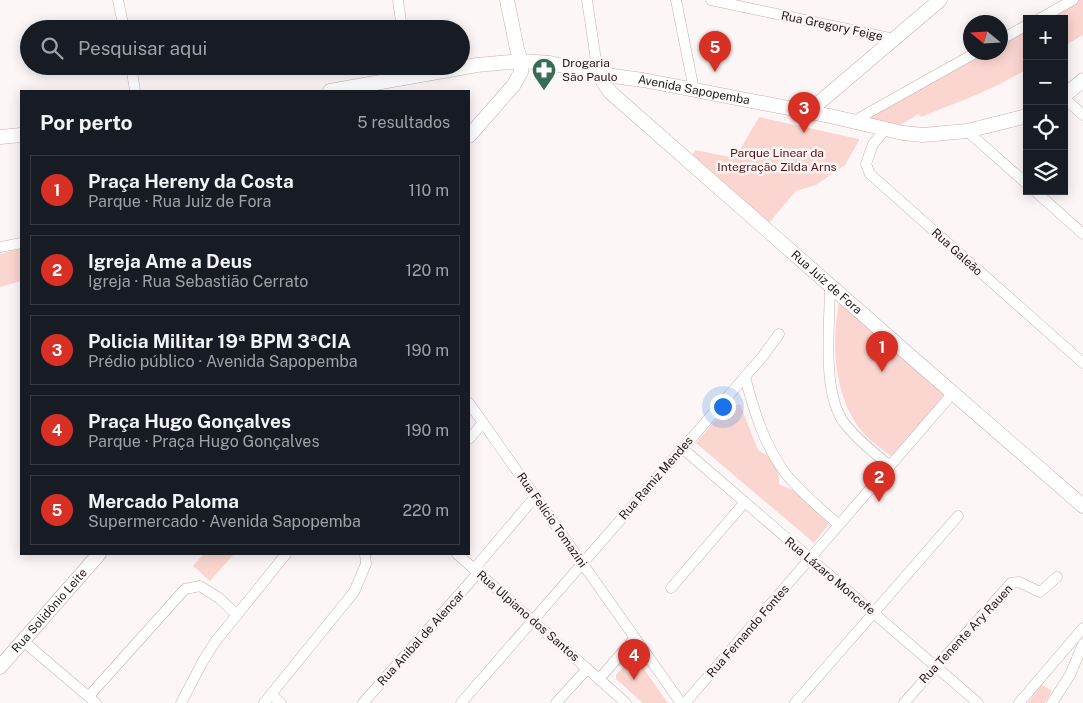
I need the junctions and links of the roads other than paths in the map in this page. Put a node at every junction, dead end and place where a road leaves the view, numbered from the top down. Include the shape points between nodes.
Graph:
1 (118, 0) edge
2 (398, 0) edge
3 (507, 0) edge
4 (587, 0) edge
5 (676, 0) edge
6 (710, 0) edge
7 (940, 0) edge
8 (1073, 0) edge
9 (1046, 15) edge
10 (122, 20) edge
11 (401, 20) edge
12 (1023, 27) edge
13 (1008, 36) edge
14 (894, 40) junction
15 (963, 60) edge
16 (521, 61) junction
17 (470, 65) edge
18 (598, 74) junction
19 (132, 75) edge
20 (395, 75) edge
21 (1083, 80) edge
22 (135, 90) edge
23 (334, 90) edge
24 (694, 90) junction
25 (1068, 93) edge
26 (1068, 101) edge
27 (808, 112) junction
28 (1083, 115) edge
29 (1023, 117) edge
30 (852, 122) junction
31 (885, 130) junction
32 (968, 131) junction
33 (20, 135) edge
34 (470, 135) edge
35 (0, 137) edge
36 (1023, 180) edge
37 (1039, 195) edge
38 (1083, 234) edge
39 (20, 243) edge
40 (0, 247) edge
41 (830, 286) junction
42 (778, 334) dead end
43 (1083, 363) edge
44 (745, 377) junction
45 (954, 393) junction
46 (470, 404) edge
47 (483, 423) junction
48 (470, 438) edge
49 (682, 448) junction
50 (890, 466) junction
51 (535, 497) junction
52 (745, 502) junction
53 (1083, 506) edge
54 (958, 516) dead end
55 (840, 525) junction
56 (99, 555) edge
57 (285, 555) edge
58 (365, 555) edge
59 (458, 555) edge
60 (810, 558) junction
61 (583, 564) junction
62 (476, 571) junction
63 (1058, 577) dead end
64 (671, 588) dead end
65 (873, 612) junction
66 (236, 614) junction
67 (534, 622) junction
68 (1083, 628) edge
69 (635, 638) junction
70 (23, 641) junction
71 (1083, 644) edge
72 (936, 666) junction
73 (0, 667) edge
74 (587, 668) junction
75 (598, 678) junction
76 (271, 695) junction
77 (93, 700) edge
78 (181, 703) edge
79 (264, 703) edge
80 (280, 703) edge
81 (363, 703) edge
82 (461, 703) edge
83 (556, 703) edge
84 (626, 703) edge
85 (681, 703) edge
86 (686, 703) edge
87 (796, 703) edge
88 (904, 703) edge
89 (978, 703) edge
90 (1019, 703) edge
91 (1052, 703) edge

1 - 10 street
2 - 11 street
3 - 16 main road
4 - 18 street
5 - 24 street
6 - 14 street, Rua Gregory Feige
7 - 14 main road
8 - 9 street
12 - 13 street
14 - 27 main road
15 - 30 street
16 - 17 main road, Avenida Sapopemba
16 - 18 main road, Avenida Sapopemba via 550,63
16 - 34 main road via 521,72 513,86
18 - 24 main road, Avenida Sapopemba
18 - 41 main road, Rua Juiz de Fora via 610,92
19 - 22 street
20 - 23 main road, Avenida Sapopemba
21 - 25 main road
24 - 27 main road, Avenida Sapopemba
26 - 28 street
27 - 30 main road, Avenida Sapopemba
29 - 32 main road, Avenida Sapopemba
30 - 31 main road, Avenida Sapopemba
31 - 32 main road, Avenida Sapopemba via 923,135
31 - 43 street, Rua Galeão via 873,144 866,164 870,174
32 - 36 street
33 - 35 main road
37 - 38 street
39 - 40 street
41 - 45 main road, Rua Juiz de Fora
41 - 50 street via 831,389 836,408 844,423
42 - 44 street, Rua Ramiz Mendes
44 - 49 street, Rua Ramiz Mendes
44 - 55 street via 763,434 786,474
45 - 50 street, Rua Fernando Fontes
45 - 53 main road, Rua Juiz de Fora
46 - 47 street, Rua Felício Tomazini
47 - 48 street
47 - 51 street, Rua Felício Tomazini
49 - 52 street, Rua Lázaro Moncefe
49 - 61 street, Rua Ramiz Mendes
50 - 55 street, Rua Fernando Fontes
51 - 61 street, Rua Felício Tomazini
51 - 62 street, Rua Anibal de Alencar
52 - 60 street, Rua Lázaro Moncefe
52 - 64 street
54 - 65 street
55 - 60 street, Rua Fernando Fontes
56 - 70 main road, Rua Solidônio Leite
57 - 66 street
58 - 76 street via 366,564 354,592
59 - 62 street, Rua Ulpiano dos Santos
60 - 65 street, Rua Lázaro Moncefe
60 - 86 street, Rua Fernando Fontes
61 - 67 street, Rua Ramiz Mendes
61 - 69 street, Rua Felício Tomazini
62 - 67 street, Rua Ulpiano dos Santos
62 - 81 street, Rua Anibal de Alencar
63 - 72 street, Rua Tenente Ary Rauen via 1040,592 1019,582 1011,583
65 - 72 street, Rua Lázaro Moncefe
65 - 87 street
66 - 77 street via 200,586 185,589
66 - 78 street via 202,660
67 - 74 street, Rua Ulpiano dos Santos
67 - 82 street, Rua Ramiz Mendes
68 - 90 street
69 - 75 street
69 - 85 street, Rua Felício Tomazini
70 - 73 main road, Rua Solidônio Leite
70 - 77 street
71 - 91 street via 1070,675
72 - 88 street, Rua Tenente Ary Rauen
72 - 89 street, Rua Lázaro Moncefe
74 - 75 street, Rua Ulpiano dos Santos
74 - 83 street
75 - 84 street, Rua Ulpiano dos Santos
76 - 79 street
76 - 80 street

